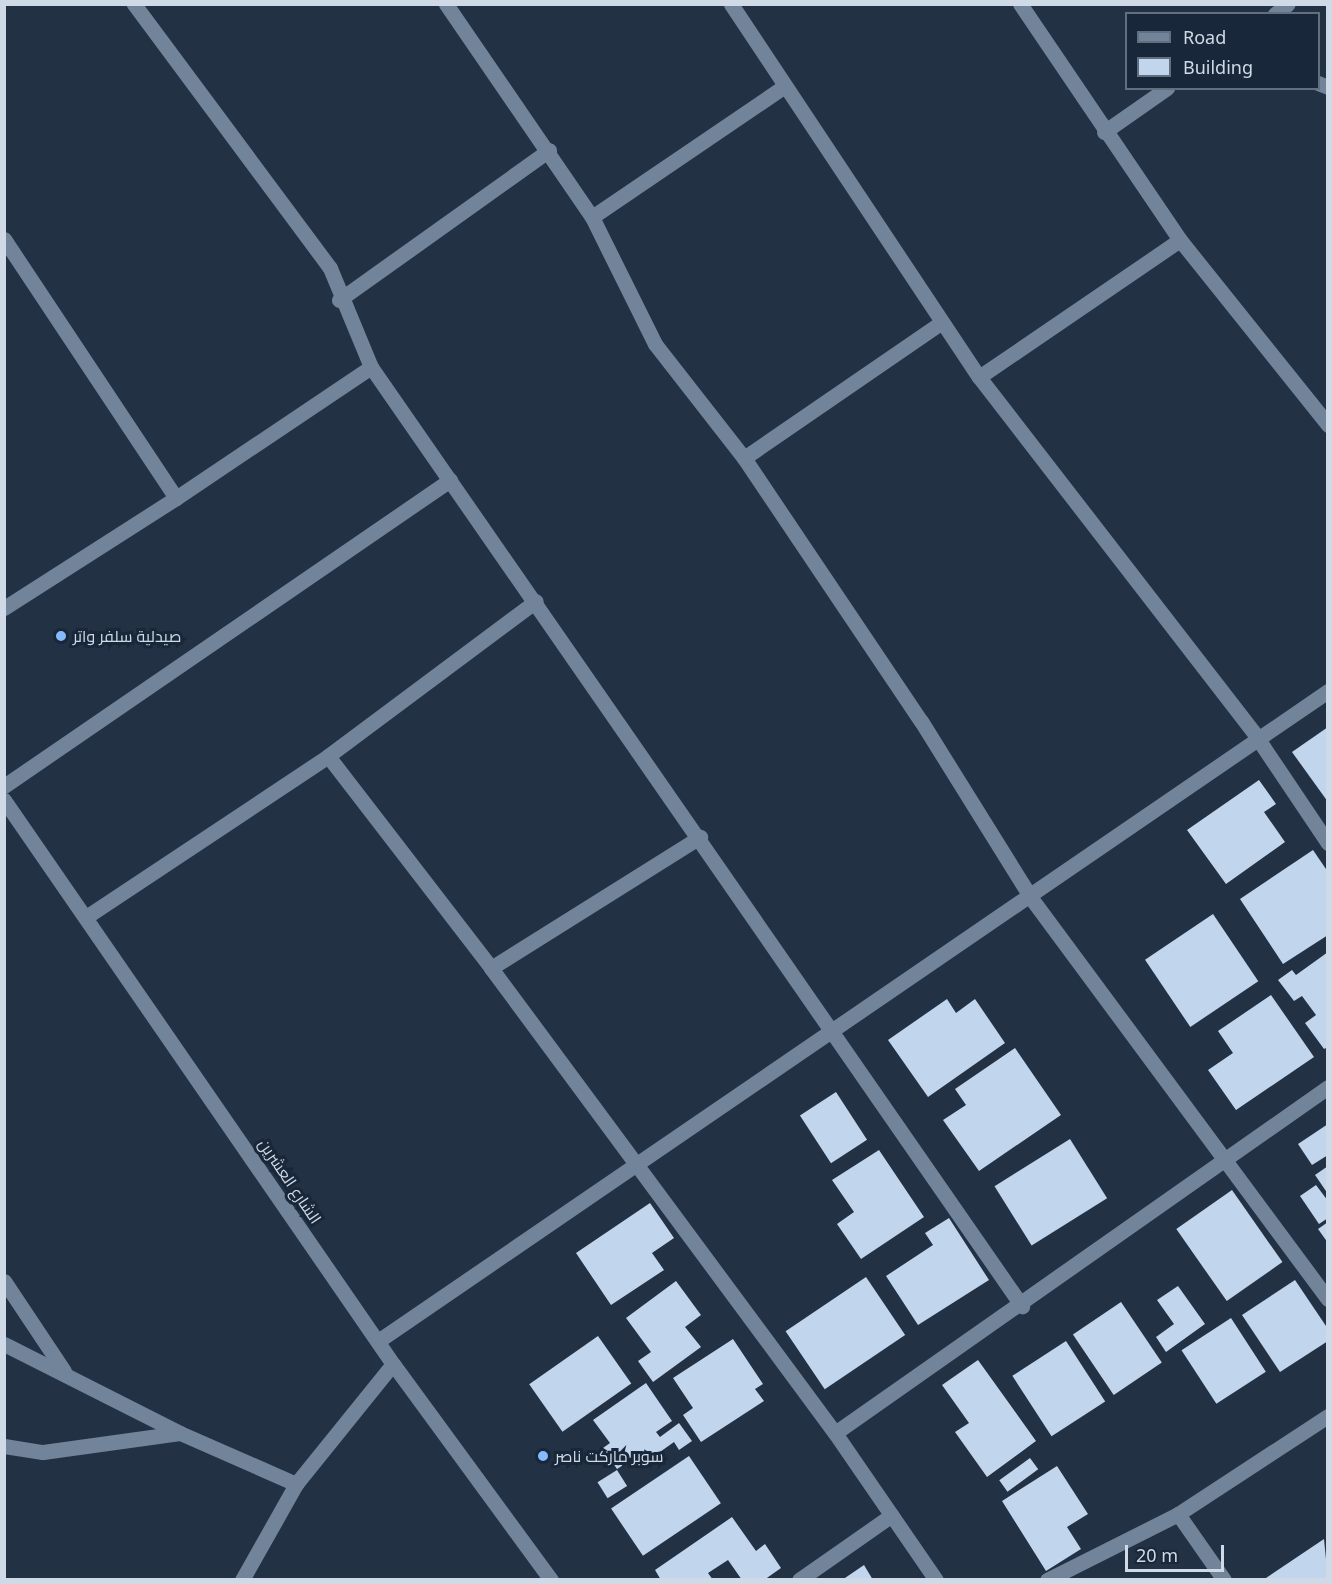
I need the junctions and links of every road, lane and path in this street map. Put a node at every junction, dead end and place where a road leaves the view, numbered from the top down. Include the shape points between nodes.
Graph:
1 (134, 4) edge
2 (446, 4) edge
3 (731, 4) edge
4 (1020, 4) edge
5 (785, 86) junction
6 (1164, 90) edge
7 (1104, 132) junction
8 (549, 150) junction
9 (592, 217) junction
10 (4, 239) edge
11 (1180, 240) junction
12 (339, 300) junction
13 (942, 322) junction
14 (371, 368) junction
15 (979, 377) junction
16 (1328, 425) edge
17 (744, 458) junction
18 (450, 480) junction
19 (176, 498) junction
20 (536, 600) junction
21 (4, 608) edge
22 (1328, 691) edge
23 (1256, 736) junction
24 (328, 756) junction
25 (4, 786) edge
26 (4, 800) edge
27 (700, 837) junction
28 (1328, 843) edge
29 (1031, 898) junction
30 (86, 916) junction
31 (490, 968) junction
32 (831, 1035) junction
33 (1328, 1088) edge
34 (1223, 1158) junction
35 (634, 1166) junction
36 (4, 1281) edge
37 (1328, 1299) edge
38 (1022, 1306) junction
39 (378, 1341) junction
40 (4, 1344) edge
41 (393, 1364) junction
42 (65, 1373) junction
43 (1328, 1416) edge
44 (180, 1433) junction
45 (835, 1433) junction
46 (4, 1446) edge
47 (296, 1484) junction
48 (1178, 1514) junction
49 (892, 1515) junction
50 (242, 1580) edge
51 (551, 1580) edge
52 (799, 1580) edge
53 (936, 1580) edge
54 (1047, 1580) edge
55 (1224, 1580) edge

1 - 12 street via 303,228 330,268
2 - 8 street
3 - 5 street
4 - 7 street
5 - 9 street
5 - 13 street
6 - 7 street
7 - 11 street
8 - 9 street
8 - 12 street
9 - 17 street via 655,344
10 - 19 street
11 - 15 street
11 - 16 street
12 - 14 street
13 - 15 street
13 - 17 street
14 - 18 street
14 - 19 street
15 - 23 street
17 - 29 street via 921,721
18 - 20 street
18 - 25 street
19 - 21 street
20 - 24 street
20 - 27 street
22 - 23 street
23 - 28 street
23 - 29 street
24 - 30 street
24 - 31 street
26 - 30 street, الشارع العشرين
27 - 31 street
27 - 32 street
29 - 32 street
29 - 34 street
30 - 39 street, الشارع العشرين
31 - 35 street
32 - 35 street
32 - 38 street
33 - 34 street
34 - 37 street
34 - 38 street
35 - 39 street
35 - 45 street
36 - 42 street
38 - 45 street
39 - 41 street, الشارع العشرين
40 - 42 street
41 - 47 street
41 - 51 street, الشارع العشرين
42 - 44 street
43 - 48 street
44 - 46 street via 43,1452
44 - 47 street
45 - 49 street
47 - 50 street
48 - 54 street
48 - 55 street
49 - 52 street
49 - 53 street

